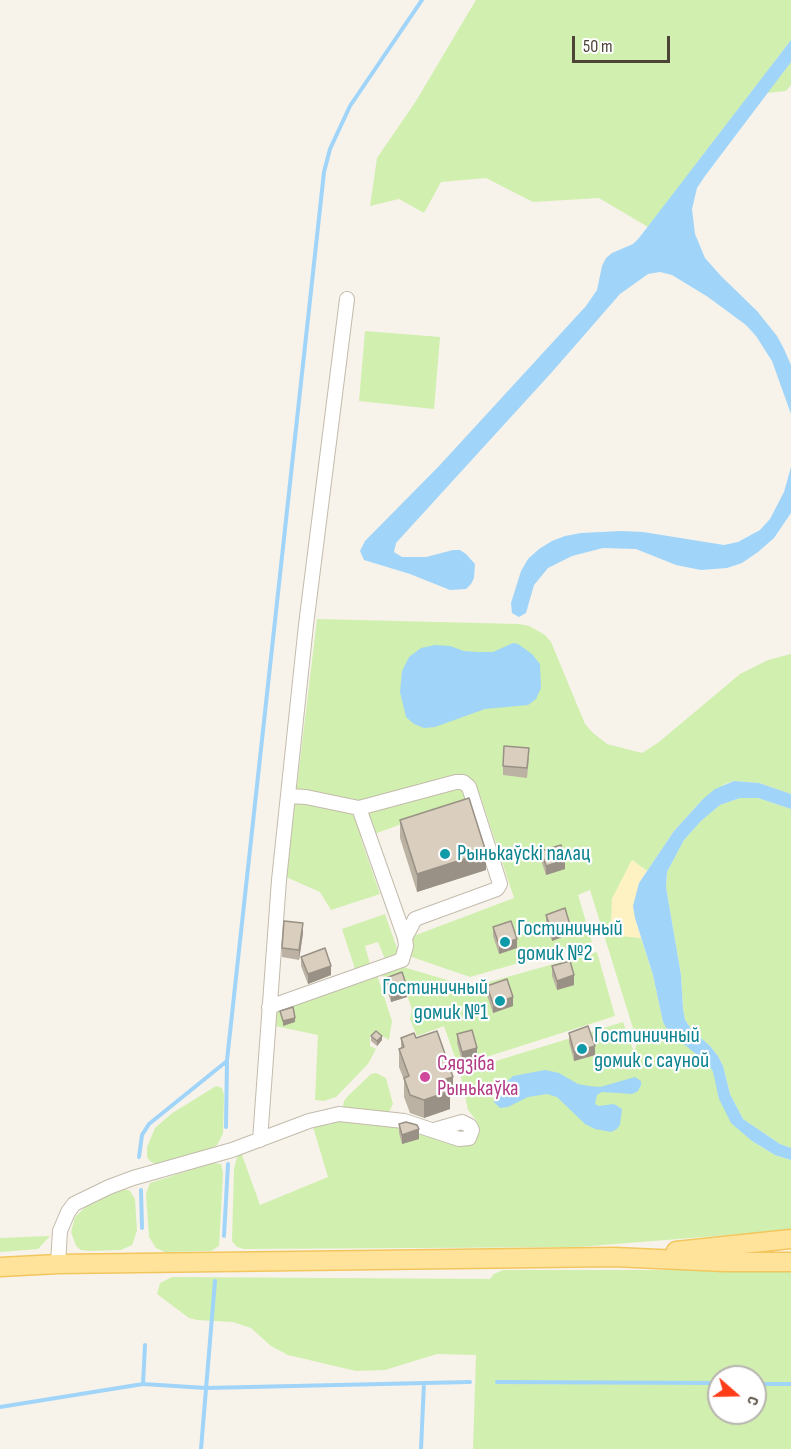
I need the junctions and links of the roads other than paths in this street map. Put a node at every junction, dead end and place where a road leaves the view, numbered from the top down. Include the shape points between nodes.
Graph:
1 (347, 299) dead end
2 (289, 796) junction
3 (359, 808) junction
4 (405, 938) junction
5 (269, 1007) junction
6 (434, 1130) dead end
7 (260, 1140) junction
8 (785, 1240) edge
9 (614, 1257) junction
10 (784, 1262) edge
11 (58, 1264) junction
12 (0, 1267) edge

1 - 2 lane
2 - 3 lane
2 - 5 lane
3 - 4 lane
3 - 4 lane via 456,782 469,787 500,884 497,889 415,919
4 - 5 lane via 402,960
5 - 7 lane
6 - 7 lane via 404,1121 339,1114
7 - 11 lane via 133,1178 82,1199 63,1221
8 - 9 main road
9 - 10 main road
9 - 11 main road
11 - 12 main road

